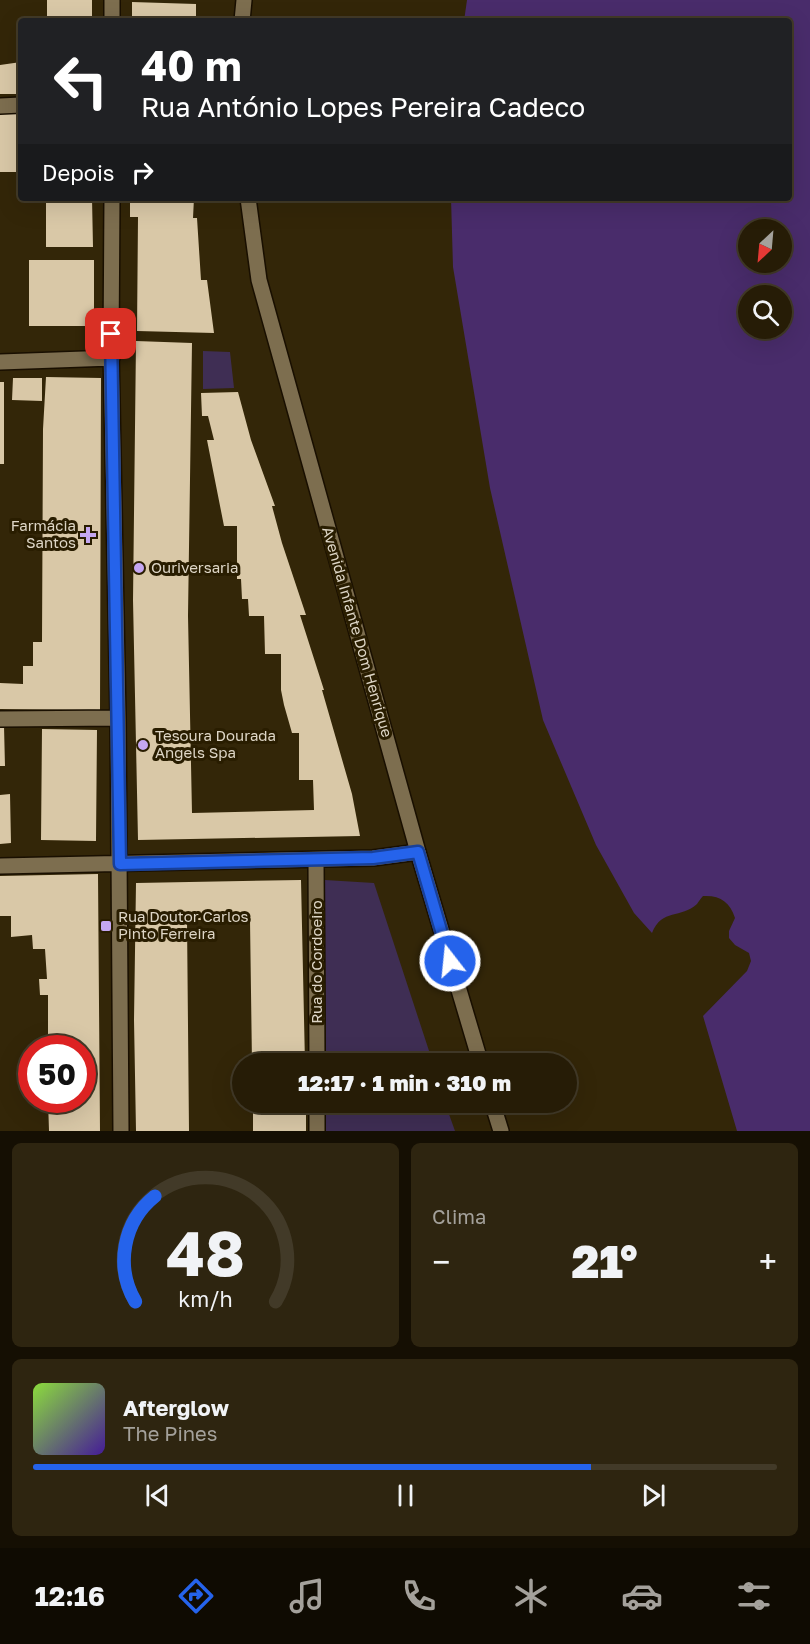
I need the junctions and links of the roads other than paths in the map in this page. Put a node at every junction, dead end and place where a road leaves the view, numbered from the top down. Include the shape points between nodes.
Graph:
1 (112, 0) edge
2 (244, 0) edge
3 (112, 18) edge
4 (242, 18) edge
5 (18, 105) edge
6 (0, 106) edge
7 (112, 201) edge
8 (248, 201) edge
9 (112, 358) junction
10 (0, 362) edge
11 (118, 718) junction
12 (0, 719) edge
13 (418, 852) junction
14 (316, 860) junction
15 (120, 864) junction
16 (0, 866) edge
17 (317, 1053) edge
18 (478, 1053) edge
19 (317, 1113) edge
20 (495, 1113) edge
21 (121, 1131) edge
22 (317, 1131) edge
23 (501, 1131) edge

1 - 3 street
2 - 4 street
5 - 6 street
7 - 9 street
8 - 13 street, Avenida Infante Dom Henrique via 259,280
9 - 10 street
9 - 11 street
11 - 12 street
11 - 15 street
13 - 14 street
13 - 18 street, Avenida Infante Dom Henrique
14 - 15 street
14 - 17 street, Rua do Cordoeiro
15 - 16 street
15 - 21 street
19 - 22 street
20 - 23 street

